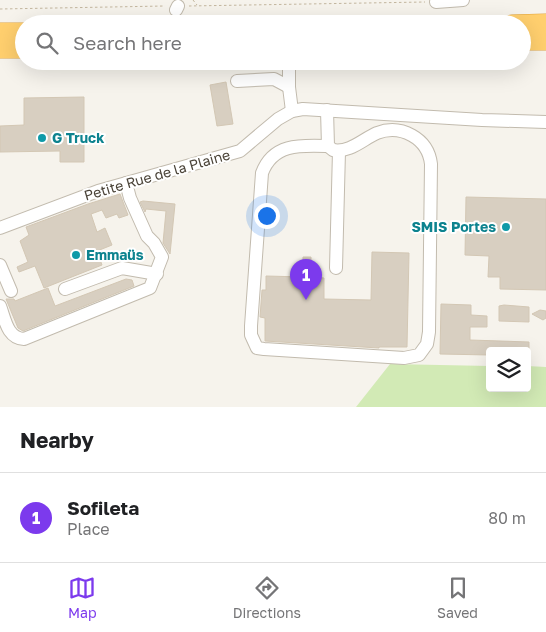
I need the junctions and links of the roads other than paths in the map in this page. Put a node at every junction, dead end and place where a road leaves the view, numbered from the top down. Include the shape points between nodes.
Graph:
1 (463, 0) edge
2 (436, 2) road end
3 (531, 23) edge
4 (546, 23) edge
5 (0, 32) edge
6 (15, 32) edge
7 (531, 41) edge
8 (546, 41) edge
9 (15, 49) edge
10 (0, 50) edge
11 (289, 70) edge
12 (237, 81) dead end
13 (289, 87) junction
14 (327, 110) junction
15 (292, 111) junction
16 (546, 122) edge
17 (333, 148) junction
18 (126, 183) junction
19 (0, 228) edge
20 (0, 264) edge
21 (336, 268) dead end
22 (157, 274) junction
23 (66, 290) dead end
24 (11, 291) dead end
25 (0, 306) edge

1 - 2 street
3 - 4 highway
5 - 6 highway
7 - 8 highway
9 - 10 highway
11 - 13 street
12 - 13 street via 274,79
13 - 15 street
14 - 15 street
14 - 16 street
14 - 17 street
15 - 18 street, Petite Rue de la Plaine via 240,151
17 - 17 street via 356,145 378,133 396,131 413,135 428,150 431,164 429,332 427,344 419,355 404,358 264,349 257,348 253,342 251,326 262,173 283,149 294,146
17 - 21 street
18 - 19 street, Petite Rue de la Plaine
18 - 22 street via 146,236 162,257
20 - 24 street
22 - 23 street via 122,268
22 - 25 street via 150,288 24,339 10,333

